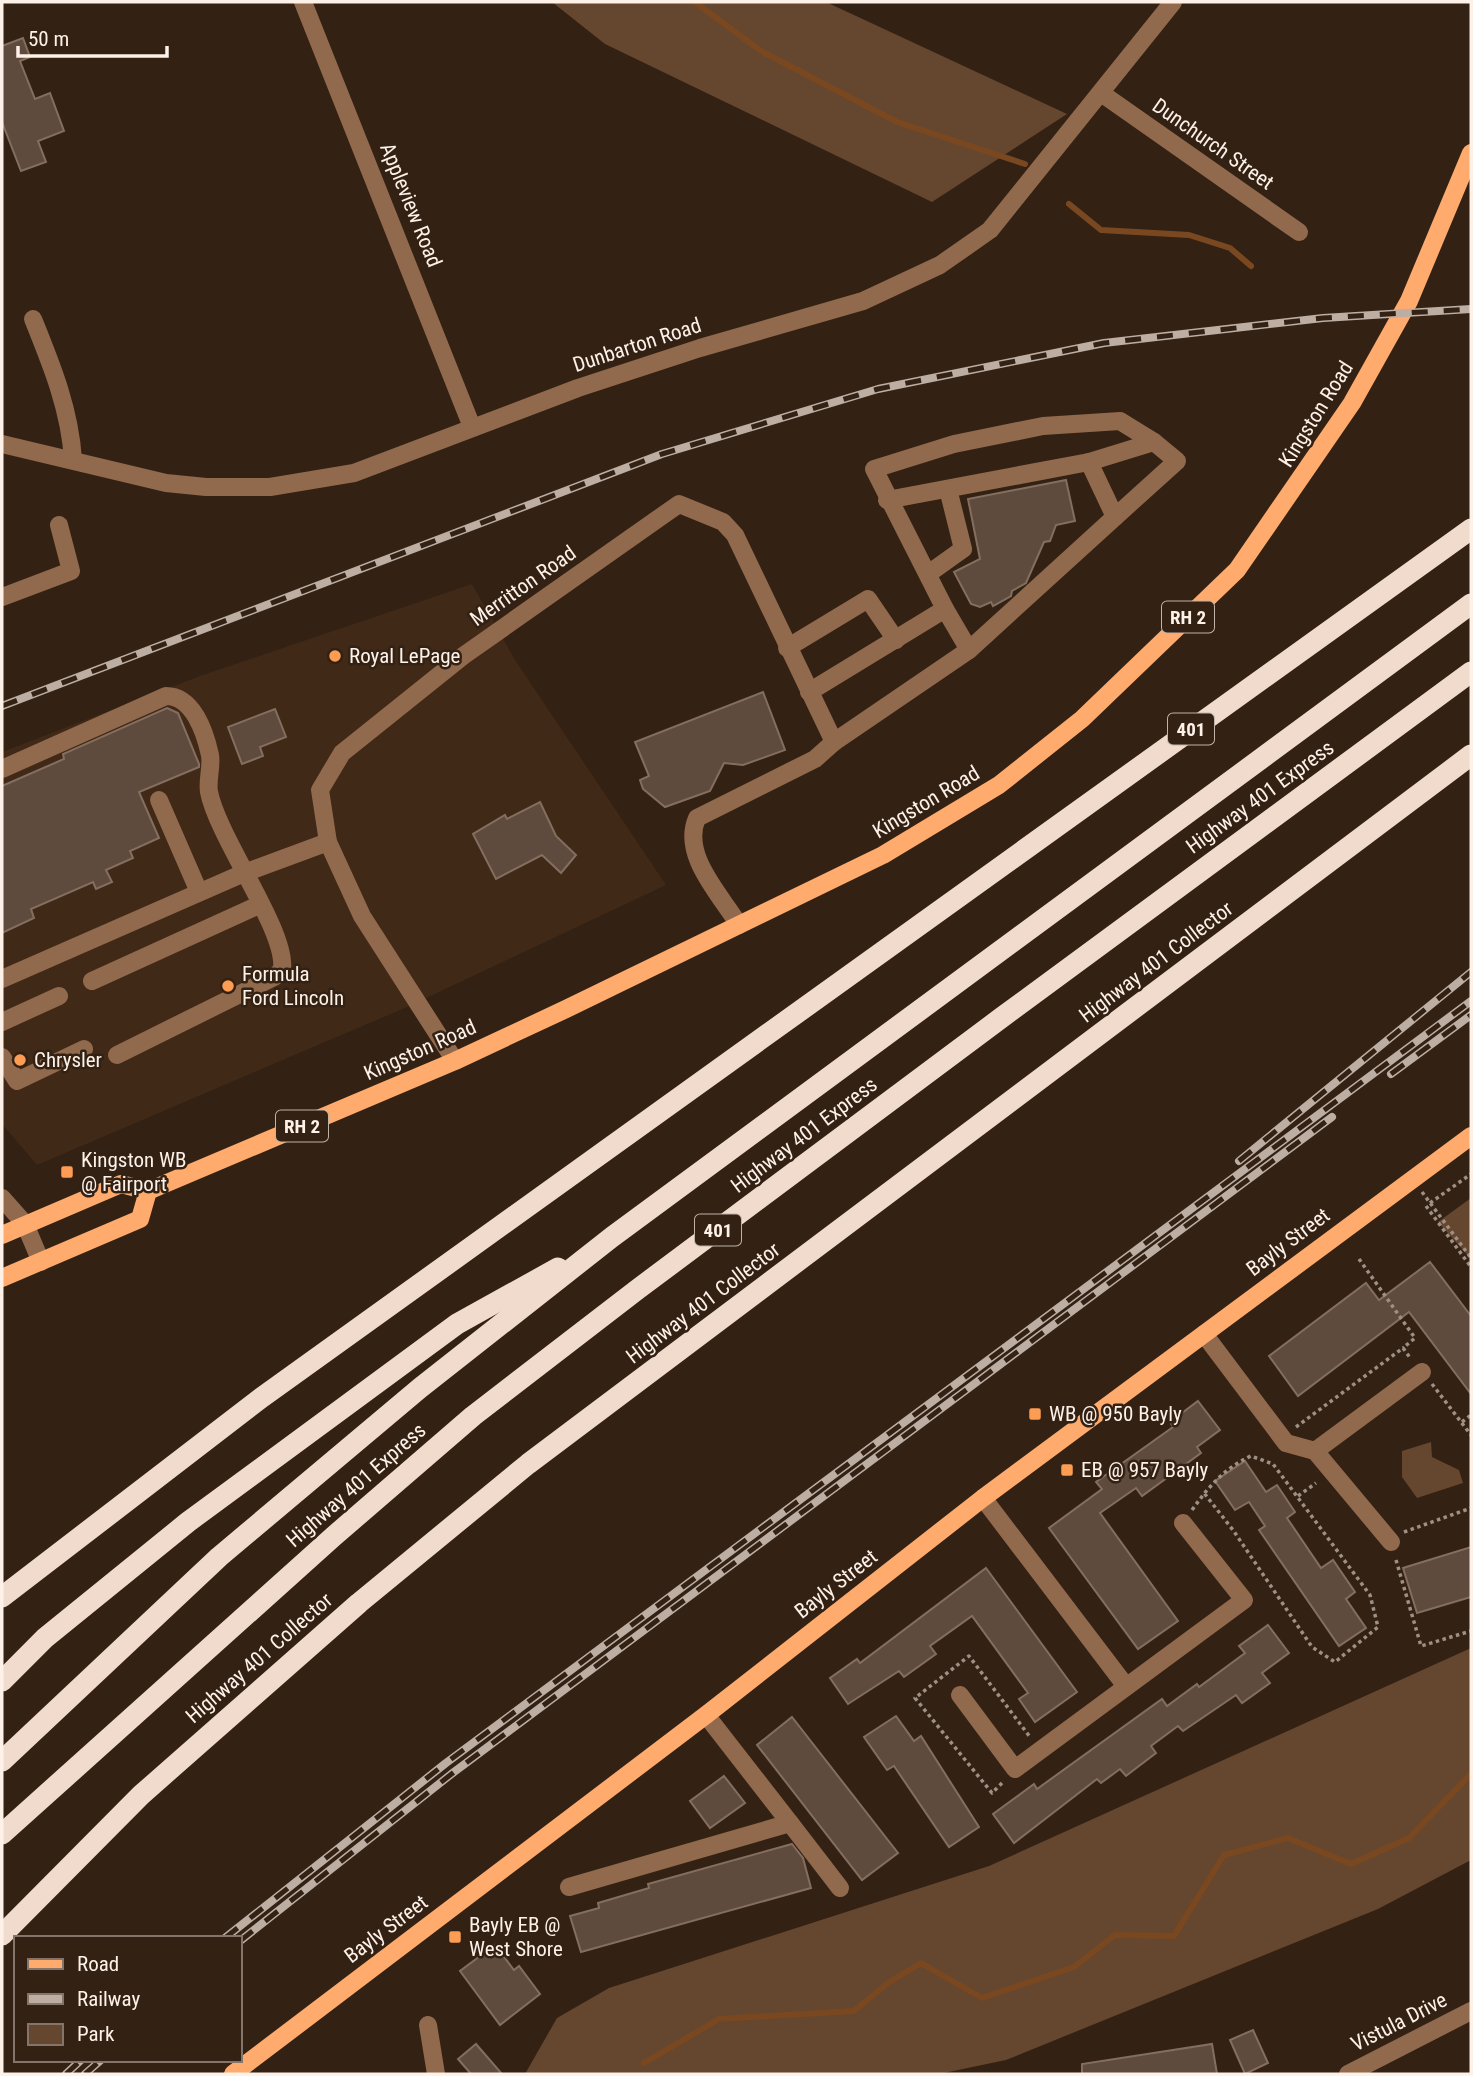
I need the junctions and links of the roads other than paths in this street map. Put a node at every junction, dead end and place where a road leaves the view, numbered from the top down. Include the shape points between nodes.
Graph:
1 (303, 2) edge
2 (1173, 2) edge
3 (1101, 93) junction
4 (1471, 153) edge
5 (1299, 232) dead end
6 (33, 319) dead end
7 (472, 427) junction
8 (1154, 442) junction
9 (2, 444) edge
10 (73, 460) junction
11 (1089, 462) junction
12 (948, 489) junction
13 (887, 500) junction
14 (1115, 517) junction
15 (59, 524) dead end
16 (1471, 529) edge
17 (928, 573) junction
18 (2, 597) edge
19 (1471, 604) edge
20 (945, 609) junction
21 (896, 640) junction
22 (787, 648) junction
23 (969, 650) junction
24 (1471, 672) edge
25 (809, 692) junction
26 (834, 742) junction
27 (1471, 755) edge
28 (2, 769) edge
29 (159, 800) dead end
30 (328, 842) junction
31 (244, 873) junction
32 (199, 892) junction
33 (259, 905) junction
34 (739, 925) junction
35 (2, 979) edge
36 (92, 981) dead end
37 (59, 996) dead end
38 (2, 1023) edge
39 (84, 1049) dead end
40 (117, 1055) dead end
41 (2, 1057) edge
42 (456, 1061) junction
43 (1469, 1140) edge
44 (148, 1191) junction
45 (2, 1198) edge
46 (24, 1224) junction
47 (2, 1235) edge
48 (612, 1237) junction
49 (41, 1262) junction
50 (2, 1278) edge
51 (1203, 1334) junction
52 (1422, 1373) road end
53 (1315, 1451) junction
54 (983, 1498) junction
55 (1183, 1523) road end
56 (1391, 1542) road end
57 (2, 1597) edge
58 (2, 1681) edge
59 (1125, 1685) junction
60 (960, 1695) dead end
61 (706, 1714) junction
62 (2, 1761) edge
63 (790, 1823) junction
64 (2, 1834) edge
65 (569, 1887) dead end
66 (840, 1888) dead end
67 (2, 1935) edge
68 (1471, 2011) edge
69 (428, 2025) dead end
70 (253, 2068) edge
71 (233, 2074) edge
72 (436, 2074) edge
73 (1349, 2074) edge

1 - 7 street, Appleview Road
2 - 3 street, Dunbarton Road
3 - 5 street, Dunchurch Street
3 - 7 street, Dunbarton Road via 990,230 940,265 863,301 700,348
4 - 34 main road, Kingston Road / RH 2 via 1409,301 1352,404 1237,570 1082,719 999,785 883,856
6 - 10 street via 60,385
7 - 10 street, Dunbarton Road via 354,473 270,487 166,483
8 - 11 street
8 - 13 street via 1120,421 1043,426 954,443 874,469
8 - 14 street via 1177,461
9 - 10 street, Dunbarton Road
11 - 12 street
11 - 14 street
12 - 13 street
12 - 17 street via 963,549
13 - 17 street
14 - 23 street
15 - 18 street via 71,570
16 - 57 highway, 401 via 261,1398
17 - 20 street
19 - 48 highway, Highway 401 Express / 401
20 - 21 street
20 - 23 street
21 - 22 street via 868,599
21 - 25 street
22 - 25 street
22 - 30 street, Merritton Road via 735,535 723,522 679,504 463,656 342,752 320,790
23 - 26 street
24 - 64 highway, Highway 401 Express / 401 via 891,1100 473,1416
25 - 26 street
26 - 34 street via 815,759 697,818 691,832 693,853
27 - 67 highway, Highway 401 Collector via 528,1464 359,1603 141,1795
28 - 31 street via 166,696 176,696 191,707 210,754 209,791
29 - 32 street
30 - 31 street
30 - 42 street, Merritton Road via 362,916
31 - 32 street
31 - 33 street
32 - 35 street
33 - 36 street
33 - 40 street via 284,958 276,976
34 - 42 main road, Kingston Road / RH 2
37 - 38 street
39 - 41 street via 17,1081
42 - 44 main road, Kingston Road / RH 2
43 - 51 main road, Bayly Street
44 - 46 main road via 121,1184
44 - 49 main road via 140,1219
45 - 46 street
46 - 47 main road
46 - 49 street
48 - 58 highway via 457,1324 403,1363 188,1522 45,1638
48 - 62 highway, Highway 401 Express / 401 via 420,1388 219,1558
49 - 50 main road
51 - 53 street via 1286,1443
51 - 54 main road, Bayly Street
52 - 53 street
53 - 56 street
54 - 59 street
54 - 61 main road, Bayly Street
55 - 59 street via 1244,1600
59 - 60 street via 1015,1769
61 - 63 street
61 - 70 main road, Bayly Street
63 - 65 street
63 - 66 street
68 - 73 street, Vistula Drive
69 - 72 street
70 - 71 main road, Bayly Street

